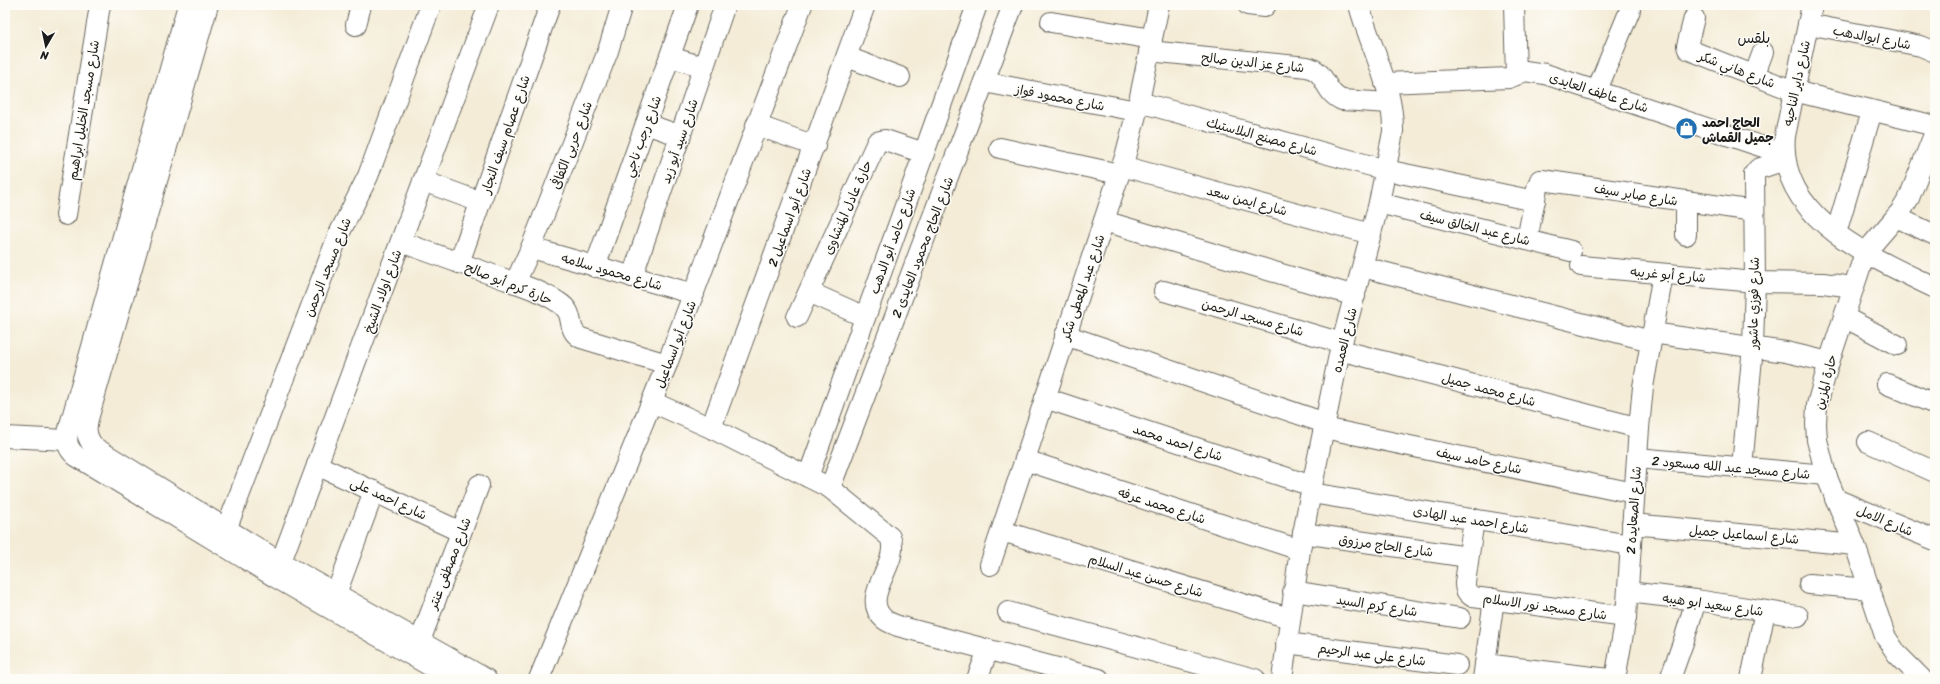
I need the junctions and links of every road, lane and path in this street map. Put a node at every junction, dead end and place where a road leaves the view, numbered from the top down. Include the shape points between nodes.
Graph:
1 (100, 5) edge
2 (188, 5) edge
3 (208, 5) edge
4 (361, 5) edge
5 (430, 5) edge
6 (489, 5) edge
7 (550, 5) edge
8 (622, 5) edge
9 (688, 5) edge
10 (725, 5) edge
11 (802, 5) edge
12 (865, 5) edge
13 (977, 5) edge
14 (1013, 5) edge
15 (1159, 5) edge
16 (1248, 5) edge
17 (1266, 5) edge
18 (1359, 5) edge
19 (1514, 5) edge
20 (1812, 5) edge
21 (1630, 10) dead end
22 (1694, 18) dead end
23 (1051, 22) dead end
24 (1808, 24) junction
25 (356, 25) dead end
26 (1150, 45) junction
27 (1763, 52) dead end
28 (1935, 52) edge
29 (670, 57) junction
30 (846, 57) junction
31 (704, 67) junction
32 (1516, 75) junction
33 (1754, 76) junction
34 (900, 77) dead end
35 (984, 82) junction
36 (1385, 83) junction
37 (1597, 90) junction
38 (1794, 91) junction
39 (946, 93) junction
40 (172, 96) junction
41 (1389, 103) junction
42 (976, 104) junction
43 (1138, 107) junction
44 (1872, 111) junction
45 (646, 124) junction
46 (756, 125) junction
47 (1935, 126) edge
48 (1935, 132) edge
49 (681, 136) junction
50 (815, 146) junction
51 (1000, 148) dead end
52 (924, 153) junction
53 (1785, 157) junction
54 (1120, 170) junction
55 (1386, 170) junction
56 (423, 181) junction
57 (1535, 201) junction
58 (1686, 201) junction
59 (480, 202) junction
60 (1380, 203) junction
61 (1754, 211) junction
62 (66, 215) dead end
63 (1896, 217) junction
64 (1104, 221) junction
65 (1836, 233) junction
66 (1372, 234) junction
67 (1686, 235) dead end
68 (1935, 235) edge
69 (1527, 240) junction
70 (401, 242) junction
71 (531, 248) junction
72 (1865, 253) junction
73 (1576, 258) joint
74 (459, 263) junction
75 (595, 267) junction
76 (1363, 267) junction
77 (1663, 274) junction
78 (632, 277) junction
79 (1756, 282) junction
80 (515, 283) junction
81 (1854, 287) junction
82 (1935, 288) edge
83 (809, 292) junction
84 (1164, 292) dead end
85 (694, 294) junction
86 (1355, 296) junction
87 (797, 317) dead end
88 (865, 317) junction
89 (1844, 317) junction
90 (1065, 335) junction
91 (1652, 337) junction
92 (1897, 345) dead end
93 (1341, 346) junction
94 (1753, 346) junction
95 (1829, 362) junction
96 (667, 364) junction
97 (1887, 384) dead end
98 (1045, 398) junction
99 (652, 402) junction
100 (1935, 404) edge
101 (1325, 425) junction
102 (711, 428) junction
103 (1639, 428) junction
104 (5, 437) edge
105 (67, 440) junction
106 (1868, 442) dead end
107 (1637, 458) junction
108 (1025, 460) junction
109 (318, 465) junction
110 (1742, 467) junction
111 (1935, 472) edge
112 (1826, 475) junction
113 (808, 477) junction
114 (479, 485) dead end
115 (830, 488) junction
116 (1311, 490) junction
117 (374, 491) junction
118 (1634, 493) junction
119 (1835, 499) junction
120 (1474, 519) junction
121 (1632, 524) junction
122 (226, 530) junction
123 (1002, 531) junction
124 (461, 532) junction
125 (1935, 540) edge
126 (1301, 541) junction
127 (1631, 545) junction
128 (1855, 545) junction
129 (1468, 557) junction
130 (990, 565) dead end
131 (278, 570) junction
132 (1809, 584) dead end
133 (1870, 589) junction
134 (1293, 591) junction
135 (1628, 592) junction
136 (336, 594) junction
137 (1494, 599) junction
138 (1696, 600) junction
139 (1765, 611) junction
140 (1008, 612) dead end
141 (1798, 616) dead end
142 (1626, 617) junction
143 (1289, 618) junction
144 (1460, 618) dead end
145 (420, 642) junction
146 (1286, 643) junction
147 (988, 650) junction
148 (1457, 665) dead end
149 (1935, 669) edge
150 (1484, 672) edge
151 (453, 679) edge
152 (486, 679) edge
153 (539, 679) edge
154 (977, 679) edge
155 (1099, 679) edge
156 (1254, 679) edge
157 (1282, 679) edge
158 (1609, 679) edge
159 (1615, 679) edge
160 (1670, 679) edge
161 (1751, 679) edge
162 (1922, 679) edge
163 (1932, 679) edge

1 - 62 street, شارع مسجد الخليل ابراهيم
2 - 40 street
3 - 40 street
4 - 25 street
5 - 122 street, شارع مسجد الرحمن via 368,176 338,236
6 - 56 street, شارع اولاد الشيخ
7 - 59 street, شارع عصام سيف النجار
8 - 71 street, شارع حربى الكفافى via 608,51
9 - 29 street, شارع رجب ناجي
10 - 31 street, شارع سيد أبو زيد
11 - 46 street, شارع أبو اسماعيل
12 - 30 street, شارع أبو اسماعيل 2
13 - 39 street, شارع حامد أبو الدهب
14 - 35 street, شارع الحاج محمود العايدى 2
15 - 26 street, شارع عبد المعطى شكر
16 - 17 street
18 - 36 street, شارع العمده
19 - 32 street
20 - 24 street, شارع داير الناحيه
21 - 37 street
22 - 33 street, شارع هاني شكر via 1687,43 1688,49
23 - 26 street
24 - 28 street, شارع ابوالدهب via 1921,46
24 - 38 street, شارع داير الناحيه
26 - 41 street, شارع عز الدين صالح via 1308,67 1319,72 1330,93 1335,97 1342,100
26 - 43 street, شارع عبد المعطى شكر
27 - 33 street
29 - 31 street
29 - 45 street, شارع رجب ناجي
30 - 34 street
30 - 50 street, شارع أبو اسماعيل 2
31 - 49 street, شارع سيد أبو زيد
32 - 36 street, شارع عاطف العايدى via 1509,78
32 - 37 street, شارع عاطف العايدى via 1525,71 1545,74
33 - 38 street, شارع هاني شكر
35 - 42 street, شارع الحاج محمود العايدى 2
35 - 43 street, شارع محمود فواز
36 - 41 street, شارع العمده
37 - 53 street, شارع عاطف العايدى
38 - 44 street, شارع هاني شكر
38 - 53 street, شارع داير الناحيه via 1785,136
39 - 42 street
39 - 52 street, شارع حامد أبو الدهب
40 - 105 street
40 - 122 street via 88,419 87,434 94,447
41 - 55 street, شارع العمده via 1393,132
42 - 115 street, شارع الحاج محمود العايدى 2
43 - 54 street, شارع عبد المعطى شكر
43 - 55 street, شارع مصنع البلاستيك
44 - 47 street, شارع هاني شكر
44 - 65 street
45 - 49 street
45 - 75 street, شارع رجب ناجي
46 - 50 street
46 - 85 street, شارع أبو اسماعيل
48 - 63 street, حارة المزين via 1909,198
49 - 78 street, شارع سيد أبو زيد
50 - 102 street, شارع أبو اسماعيل 2
51 - 54 street, شارع ايمن سعد
52 - 83 street, حارة عادل المنشاوى via 886,140 877,142
52 - 88 street, شارع حامد أبو الدهب
53 - 61 street, شارع فوزي عاشور via 1754,172
53 - 65 street, شارع داير الناحيه via 1792,181 1807,208
54 - 64 street, شارع عبد المعطى شكر
54 - 66 street, شارع ايمن سعد
55 - 57 street
55 - 60 street, شارع العمده
56 - 59 street
56 - 70 street, شارع اولاد الشيخ
57 - 58 street, شارع صابر سيف via 1538,184 1542,180
57 - 69 street, شارع صابر سيف
58 - 61 street, شارع صابر سيف
58 - 67 street
59 - 74 street, شارع عصام سيف النجار
60 - 66 street, شارع العمده
60 - 69 street, شارع عبد الخالق سيف
61 - 79 street, شارع فوزي عاشور
63 - 68 street
63 - 72 street, حارة المزين
64 - 86 street
64 - 90 street, شارع عبد المعطى شكر
65 - 72 street, شارع داير الناحيه
66 - 76 street, شارع العمده
69 - 73 street, شارع عبد الخالق سيف
70 - 74 street, حارة كرم أبو صالح
70 - 109 street, شارع اولاد الشيخ
71 - 75 street, شارع محمود سلامه
71 - 80 street, شارع حربى الكفافى
72 - 81 street, حارة المزين
72 - 82 street, شارع داير الناحيه
73 - 77 street, شارع أبو غريبه
74 - 80 street, حارة كرم أبو صالح
75 - 78 street, شارع محمود سلامه
76 - 86 street, شارع العمده
76 - 91 street
77 - 79 street, شارع أبو غريبه
77 - 91 street, شارع الصعايده 2
78 - 85 street, شارع محمود سلامه
79 - 81 street, شارع أبو غريبه via 1823,283
79 - 94 street, شارع فوزي عاشور
80 - 96 street, حارة كرم أبو صالح via 533,289 565,307 570,312 575,335
81 - 89 street, حارة المزين
83 - 87 street, حارة عادل المنشاوى
83 - 88 street
84 - 93 street, شارع مسجد الرحمن
85 - 96 street, شارع أبو اسماعيل
86 - 93 street, شارع العمده
88 - 113 street, شارع حامد أبو الدهب
89 - 92 street
89 - 95 street, حارة المزين
90 - 98 street, شارع عبد المعطى شكر
90 - 101 street, شارع حامد سيف
91 - 94 street
91 - 103 street, شارع الصعايده 2
93 - 101 street, شارع العمده
93 - 103 street, شارع محمد جميل
94 - 95 street
94 - 110 street, شارع فوزي عاشور
95 - 112 street, حارة المزين via 1817,405 1816,424 1817,440
96 - 99 street, شارع أبو اسماعيل
97 - 100 street
98 - 108 street, شارع عبد المعطى شكر
98 - 116 street, شارع احمد محمد
99 - 102 street
99 - 153 street, شارع أبو اسماعيل
101 - 116 street, شارع العمده
101 - 118 street, شارع حامد سيف
102 - 113 street
103 - 107 street, شارع الصعايده 2
104 - 105 street
105 - 131 street via 76,456
106 - 111 street
107 - 110 street, شارع مسجد عبد الله مسعود 2
107 - 118 street, شارع الصعايده 2
108 - 123 street, شارع عبد المعطى شكر
108 - 126 street, شارع محمد عرفه
109 - 117 street, شارع احمد على
109 - 131 street, شارع اولاد الشيخ
110 - 112 street, شارع مسجد عبد الله مسعود 2
112 - 119 street, حارة المزين
113 - 115 street
114 - 124 street, شارع مصطفى عنتر
115 - 147 street via 890,537 893,544 893,552 876,596 877,610 884,620
116 - 120 street, شارع احمد عبد الهادى
116 - 126 street, شارع العمده
117 - 124 street, شارع احمد على
117 - 136 street
118 - 121 street, شارع الصعايده 2
119 - 125 street, شارع الامل
119 - 128 street, حارة المزين
120 - 127 street, شارع احمد عبد الهادى
120 - 129 street, شارع مسجد نور الاسلام
121 - 127 street, شارع الصعايده 2
121 - 128 street, شارع اسماعيل جميل
122 - 131 street
123 - 130 street, شارع عبد المعطى شكر
123 - 143 street, شارع حسن عبد السلام
124 - 145 street, شارع مصطفى عنتر
126 - 129 street, شارع الحاج مرزوق
126 - 134 street, شارع العمده
127 - 135 street, شارع الصعايده 2
128 - 133 street, حارة المزين
129 - 137 street, شارع مسجد نور الاسلام via 1465,588 1467,593 1473,597
131 - 136 street
131 - 151 street
132 - 133 street
133 - 162 street, حارة المزين via 1888,641
134 - 143 street, شارع العمده
134 - 144 street, شارع كرم السيد
135 - 138 street, شارع سعيد ابو هيبه
135 - 142 street, شارع الصعايده 2
136 - 145 street
137 - 142 street, شارع مسجد نور الاسلام
137 - 150 street
138 - 139 street, شارع سعيد ابو هيبه
138 - 160 street
139 - 141 street, شارع سعيد ابو هيبه
139 - 161 street
140 - 156 street
142 - 159 street, شارع الصعايده 2
143 - 146 street, شارع العمده
145 - 152 street
146 - 148 street, شارع على عبد الرحيم
146 - 157 street, شارع العمده
147 - 154 street
147 - 155 street
149 - 163 street
150 - 158 street

